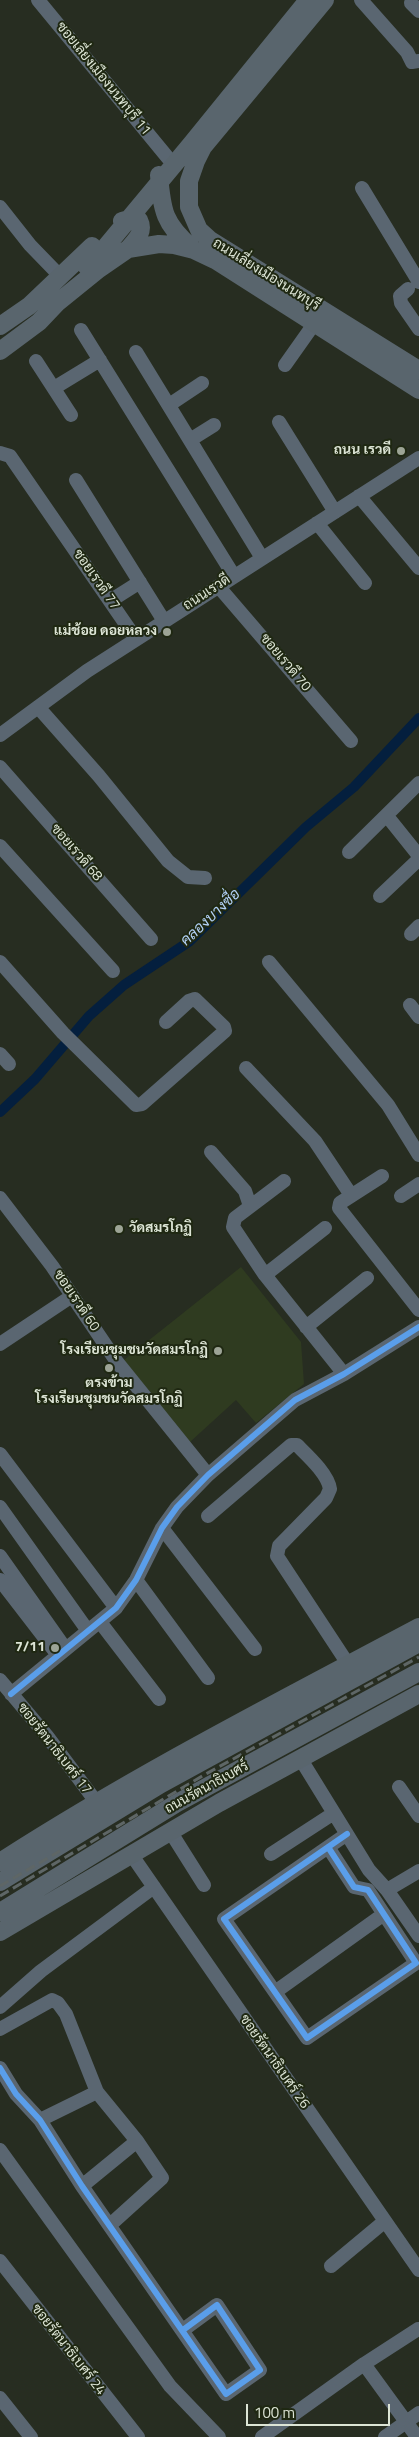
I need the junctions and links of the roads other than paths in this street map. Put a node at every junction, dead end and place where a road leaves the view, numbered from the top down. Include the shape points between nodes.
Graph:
1 (38, 0) edge
2 (296, 0) edge
3 (308, 0) edge
4 (325, 0) edge
5 (361, 0) edge
6 (419, 61) edge
7 (163, 163) junction
8 (362, 188) dead end
9 (163, 206) junction
10 (0, 207) edge
11 (189, 207) junction
12 (111, 226) junction
13 (128, 249) junction
14 (194, 250) junction
15 (61, 277) junction
16 (413, 285) edge
17 (314, 324) junction
18 (0, 326) edge
19 (419, 329) edge
20 (81, 330) dead end
21 (0, 337) edge
22 (0, 351) edge
23 (136, 352) dead end
24 (100, 360) junction
25 (36, 361) dead end
26 (285, 365) dead end
27 (419, 369) edge
28 (202, 383) dead end
29 (54, 388) junction
30 (419, 390) edge
31 (169, 405) junction
32 (72, 415) dead end
33 (279, 422) dead end
34 (214, 425) dead end
35 (190, 440) junction
36 (0, 452) edge
37 (419, 458) edge
38 (76, 480) dead end
39 (359, 496) junction
40 (335, 512) junction
41 (318, 524) junction
42 (262, 558) junction
43 (419, 568) edge
44 (234, 576) junction
45 (140, 582) junction
46 (365, 583) dead end
47 (218, 586) junction
48 (110, 601) junction
49 (164, 621) junction
50 (136, 639) junction
51 (38, 707) junction
52 (0, 734) edge
53 (351, 740) dead end
54 (0, 767) edge
55 (419, 782) edge
56 (387, 816) junction
57 (0, 846) edge
58 (349, 852) dead end
59 (418, 854) edge
60 (205, 878) dead end
61 (380, 896) dead end
62 (151, 939) dead end
63 (0, 962) edge
64 (269, 962) dead end
65 (113, 971) dead end
66 (410, 1005) dead end
67 (419, 1017) edge
68 (166, 1022) dead end
69 (246, 1068) dead end
70 (211, 1152) dead end
71 (419, 1155) edge
72 (382, 1176) dead end
73 (284, 1181) dead end
74 (419, 1184) edge
75 (351, 1195) junction
76 (400, 1196) dead end
77 (1, 1200) edge
78 (250, 1206) junction
79 (325, 1228) dead end
80 (265, 1275) junction
81 (367, 1278) dead end
82 (72, 1296) junction
83 (419, 1310) edge
84 (306, 1326) junction
85 (419, 1327) edge
86 (0, 1344) edge
87 (344, 1374) junction
88 (0, 1454) edge
89 (208, 1475) junction
90 (0, 1506) edge
91 (208, 1516) dead end
92 (162, 1528) junction
93 (0, 1556) edge
94 (0, 1580) edge
95 (136, 1580) junction
96 (116, 1608) junction
97 (100, 1622) junction
98 (419, 1627) edge
99 (88, 1631) junction
100 (419, 1643) edge
101 (255, 1649) dead end
102 (61, 1651) junction
103 (348, 1664) junction
104 (419, 1672) edge
105 (208, 1678) dead end
106 (0, 1680) edge
107 (11, 1694) junction
108 (419, 1694) edge
109 (159, 1699) dead end
110 (336, 1718) junction
111 (271, 1722) junction
112 (179, 1756) junction
113 (300, 1758) junction
114 (265, 1777) junction
115 (399, 1787) dead end
116 (97, 1803) junction
117 (334, 1813) junction
118 (419, 1816) edge
119 (170, 1831) junction
120 (347, 1834) junction
121 (328, 1847) junction
122 (131, 1854) junction
123 (271, 1854) dead end
124 (0, 1862) edge
125 (419, 1871) edge
126 (0, 1882) edge
127 (204, 1885) dead end
128 (154, 1887) junction
129 (387, 1890) junction
130 (0, 1912) edge
131 (384, 1914) junction
132 (0, 1932) edge
133 (419, 1936) edge
134 (275, 1992) junction
135 (0, 2007) edge
136 (0, 2029) edge
137 (0, 2068) edge
138 (97, 2092) junction
139 (40, 2120) junction
140 (137, 2141) junction
141 (0, 2150) edge
142 (82, 2186) junction
143 (385, 2221) junction
144 (110, 2225) junction
145 (0, 2261) edge
146 (331, 2266) dead end
147 (419, 2270) edge
148 (418, 2329) edge
149 (183, 2330) junction
150 (364, 2364) junction
151 (0, 2398) edge
152 (419, 2413) edge
153 (407, 2422) junction
154 (31, 2437) edge
155 (138, 2437) edge
156 (218, 2437) edge
157 (262, 2437) edge
158 (385, 2437) edge
159 (417, 2437) edge

1 - 7 street, ซอยเลี่ยงเมืองนนทบุรี 11
2 - 7 main road
3 - 21 main road via 103,250 38,310
4 - 11 main road, ถนนเลี่ยงเมืองนนทบุรี via 203,147 189,181
5 - 6 street via 408,52 412,62
7 - 9 main road, ถนนเลี่ยงเมืองนนทบุรี
7 - 12 main road
8 - 16 street
9 - 11 main road via 166,198 174,194
9 - 14 main road, ถนนเลี่ยงเมืองนนทบุรี via 174,232
10 - 15 street
11 - 27 main road, ถนนเลี่ยงเมืองนนทบุรี via 199,230 210,240
12 - 13 main road via 133,218 139,220 141,233
12 - 15 main road
13 - 14 main road, ถนนเลี่ยงเมืองนนทบุรี via 159,244
13 - 22 main road, ถนนเลี่ยงเมืองนนทบุรี via 98,269 39,322
14 - 17 main road, ถนนเลี่ยงเมืองนนทบุรี via 215,260
15 - 18 main road via 29,306
16 - 19 street via 400,296 401,304
17 - 26 street
17 - 30 main road, ถนนเลี่ยงเมืองนนทบุรี
20 - 24 street
23 - 31 street
24 - 29 street
24 - 44 street
25 - 29 street
28 - 31 street
29 - 32 street
31 - 35 street
33 - 40 street
34 - 35 street
35 - 42 street
36 - 48 street, ซอยเรวดี 77 via 10,456
37 - 39 street, ถนนเรวดี
38 - 45 street
39 - 40 street, ถนนเรวดี
39 - 43 street
40 - 41 street, ถนนเรวดี
41 - 42 street, ถนนเรวดี
41 - 46 street
42 - 44 street, ถนนเรวดี
44 - 47 street, ถนนเรวดี
45 - 48 street
45 - 49 street
47 - 49 street, ถนนเรวดี
47 - 53 street, ซอยเรวดี 70
48 - 50 street, ซอยเรวดี 77
49 - 50 street, ถนนเรวดี
50 - 51 street, ถนนเรวดี
51 - 52 street, ถนนเรวดี
51 - 60 street via 168,860 188,877
54 - 62 street, ซอยเรวดี 68
55 - 56 street
56 - 58 street
56 - 59 street
57 - 65 street
59 - 61 street
63 - 68 street via 134,1104 142,1104 225,1031 195,999
64 - 71 street via 388,1105
66 - 67 street
69 - 75 street via 315,1140
70 - 78 street via 245,1191
72 - 75 street
73 - 78 street
74 - 76 street
75 - 83 street via 340,1202 339,1208
77 - 82 street, ซอยเรวดี 60
78 - 80 street via 235,1218 232,1225
79 - 80 street
80 - 84 street
81 - 84 street
82 - 86 street
82 - 89 street, ซอยเรวดี 60 via 117,1362
84 - 87 street
85 - 87 street
87 - 89 street via 295,1400
88 - 96 street
89 - 92 street
90 - 99 street
91 - 103 street via 291,1445 297,1445 304,1451 328,1481 330,1489 326,1498 279,1546 277,1556
92 - 95 street
92 - 101 street
93 - 102 street
94 - 102 street
95 - 96 street
95 - 105 street
96 - 97 street
97 - 99 street
97 - 109 street
98 - 103 main road
99 - 102 street
100 - 111 main road, ถนนรัตนาธิเบศร์
102 - 107 street
103 - 112 main road
104 - 110 main road, ถนนรัตนาธิเบศร์
106 - 107 street, ซอยรัตนาธิเบศร์ 17
107 - 116 street, ซอยรัตนาธิเบศร์ 17
108 - 113 main road, ถนนรัตนาธิเบศร์
110 - 114 main road
110 - 130 main road, ถนนรัตนาธิเบศร์ via 177,1803
111 - 112 main road
111 - 126 main road, ถนนรัตนาธิเบศร์ via 161,1784
112 - 116 main road
113 - 114 main road, ถนนรัตนาธิเบศร์
113 - 117 street
114 - 119 main road, ถนนรัตนาธิเบศร์
115 - 118 street
116 - 124 main road
117 - 120 street
117 - 123 street
119 - 122 main road, ถนนรัตนาธิเบศร์
119 - 127 street
120 - 121 street
120 - 129 street via 369,1870
121 - 131 street via 354,1887 368,1890
121 - 134 street via 224,1919
122 - 128 street, ซอยรัตนาธิเบศร์ 26
122 - 132 main road, ถนนรัตนาธิเบศร์
125 - 129 street
128 - 135 street via 41,1971
128 - 143 street, ซอยรัตนาธิเบศร์ 26
129 - 133 street
131 - 134 street
131 - 134 street via 416,1963 307,2038
136 - 138 street via 52,2000 66,2014
137 - 139 street via 16,2094
138 - 139 street
138 - 140 street
139 - 142 street
140 - 142 street
140 - 144 street via 162,2178
141 - 156 street via 170,2386
142 - 144 street
143 - 146 street
143 - 147 street, ซอยรัตนาธิเบศร์ 26
144 - 149 street
145 - 155 street, ซอยรัตนาธิเบศร์ 24
148 - 150 street
149 - 149 street via 226,2394 260,2370 217,2305
150 - 153 street
150 - 157 street
151 - 154 street
152 - 153 street
153 - 158 street
153 - 159 street

